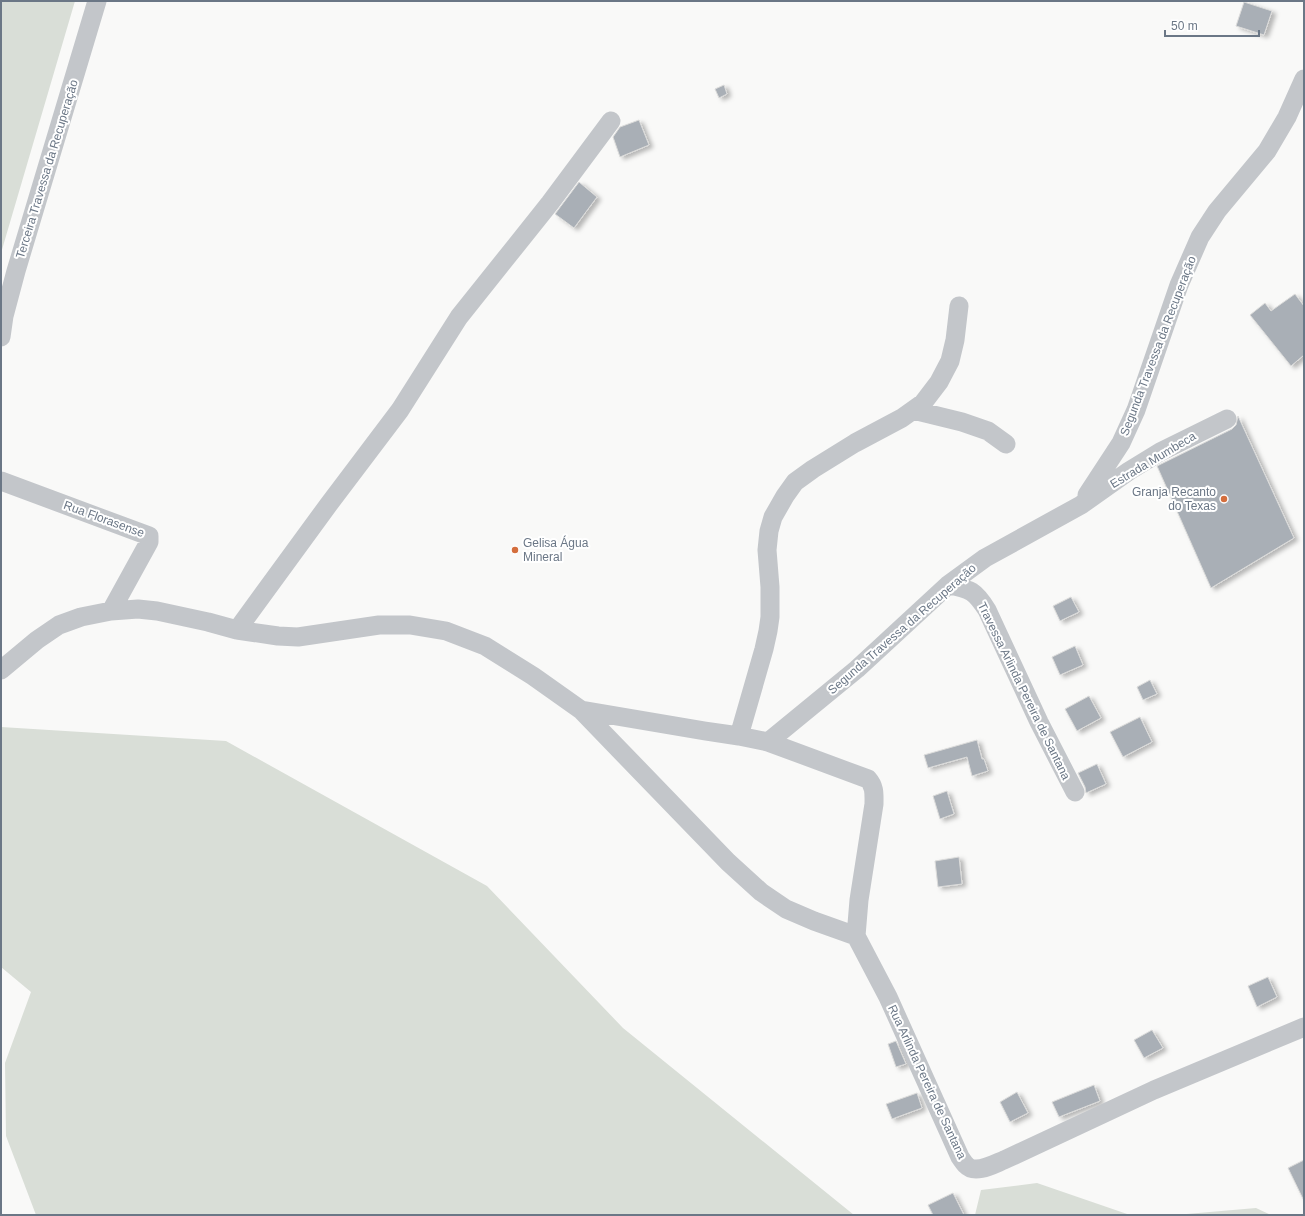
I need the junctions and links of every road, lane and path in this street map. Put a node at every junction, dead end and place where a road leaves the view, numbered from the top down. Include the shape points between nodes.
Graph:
1 (97, 1) edge
2 (1304, 78) edge
3 (611, 121) dead end
4 (959, 306) dead end
5 (1, 337) edge
6 (913, 410) junction
7 (1227, 418) dead end
8 (1006, 444) dead end
9 (1, 481) edge
10 (1081, 505) junction
11 (948, 585) junction
12 (111, 611) junction
13 (237, 630) junction
14 (1, 670) edge
15 (581, 710) junction
16 (739, 736) junction
17 (768, 742) junction
18 (1075, 792) dead end
19 (856, 936) junction
20 (1304, 1027) edge

1 - 5 street, Terceira Travessa da Recuperação via 16,271
2 - 10 street, Segunda Travessa da Recuperação via 1287,117 1267,151 1217,211 1200,237 1179,285 1136,410 1121,444
3 - 13 street via 459,317 400,410
4 - 6 street via 950,361 939,382 923,403
6 - 8 street via 988,431
6 - 16 street via 855,443 795,482 773,517 767,550 770,587 768,631
7 - 10 street, Estrada Mumbeca via 1160,452
9 - 12 street, Rua Florasense via 149,536 149,542
10 - 11 street, Segunda Travessa da Recuperação via 985,558
11 - 17 street, Segunda Travessa da Recuperação via 857,669
11 - 18 street, Travessa Arlinda Pereira de Santana via 971,591 987,610
12 - 13 street via 157,611
12 - 14 street via 80,616 59,625
13 - 15 street via 298,637 379,625 410,625 446,631 486,646
15 - 16 street
15 - 19 street via 728,862 761,892 786,909
16 - 17 street
17 - 19 street via 868,779 872,784 875,791 874,804
19 - 20 street, Rua Arlinda Pereira de Santana via 888,998 960,1157 967,1167 976,1169 1004,1160 1154,1090

